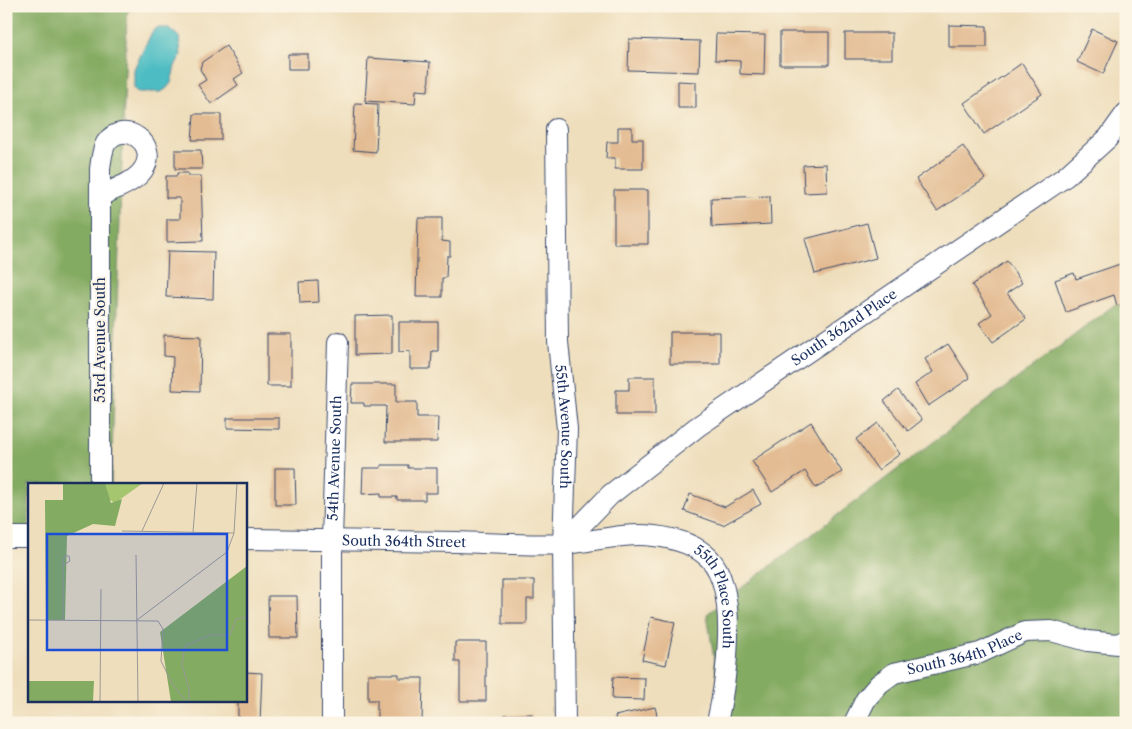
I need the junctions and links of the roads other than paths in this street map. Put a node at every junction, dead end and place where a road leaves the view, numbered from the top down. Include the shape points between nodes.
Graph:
1 (1126, 114) edge
2 (556, 129) dead end
3 (100, 196) dead end
4 (338, 342) dead end
5 (100, 483) edge
6 (6, 537) edge
7 (28, 537) edge
8 (246, 539) edge
9 (332, 540) junction
10 (563, 544) junction
11 (1126, 640) edge
12 (332, 723) edge
13 (565, 723) edge
14 (717, 723) edge
15 (854, 723) edge

1 - 10 street, South 362nd Place via 1108,138 1066,177 697,427 610,495
2 - 10 street, 55th Avenue South via 558,342 566,429
3 - 5 street, 53rd Avenue South
4 - 9 street, 54th Avenue South
6 - 7 street
8 - 9 street, South 364th Street
9 - 10 street, South 364th Street
9 - 12 street, 54th Avenue South
10 - 13 street, 55th Avenue South
10 - 14 street, 55th Place South via 652,535 685,543 706,554 713,562 724,587 728,625
11 - 15 street, South 364th Place via 1118,644 1088,641 1051,631 1024,632 980,653 894,673 866,699

